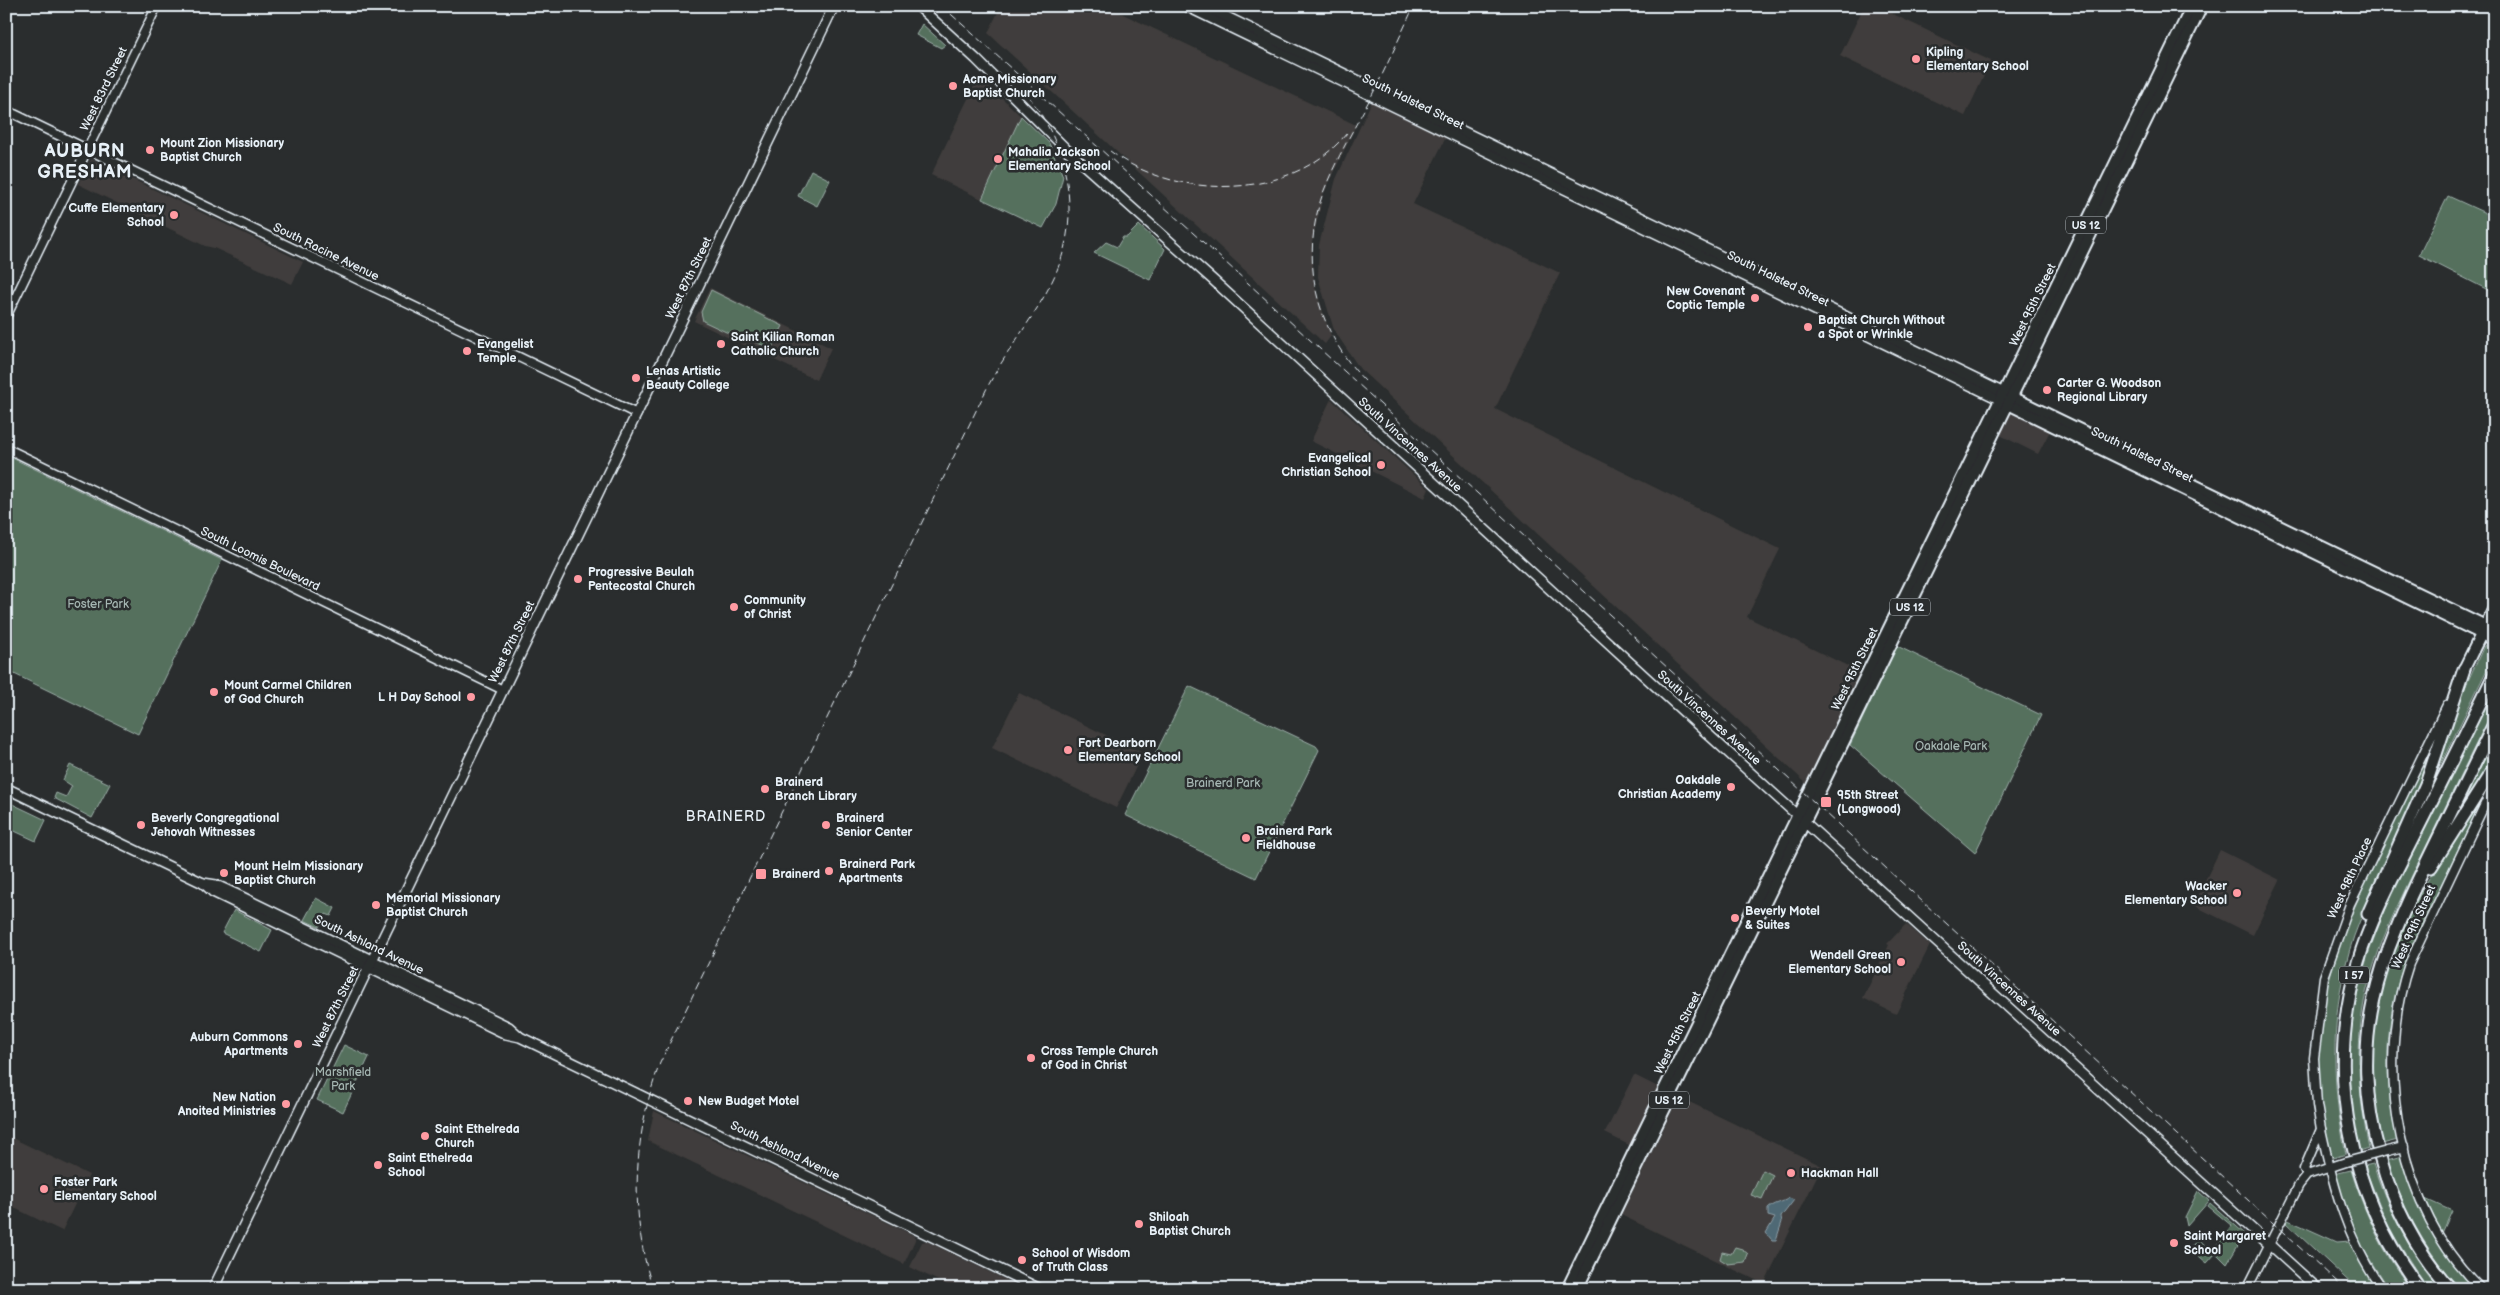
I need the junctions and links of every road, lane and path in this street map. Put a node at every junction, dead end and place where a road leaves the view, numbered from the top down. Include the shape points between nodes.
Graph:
1 (157, 6) edge
2 (834, 6) edge
3 (918, 6) edge
4 (1186, 6) edge
5 (1204, 6) edge
6 (2192, 6) edge
7 (2202, 6) edge
8 (6, 110) edge
9 (88, 149) junction
10 (6, 317) edge
11 (2007, 399) junction
12 (637, 414) junction
13 (6, 448) edge
14 (2494, 608) edge
15 (2487, 630) edge
16 (2494, 640) edge
17 (2464, 669) junction
18 (2494, 675) edge
19 (503, 690) junction
20 (2494, 724) edge
21 (2494, 768) edge
22 (2494, 786) edge
23 (6, 788) edge
24 (1801, 819) junction
25 (2413, 890) junction
26 (2358, 961) junction
27 (371, 964) junction
28 (2322, 1129) junction
29 (2404, 1147) junction
30 (2329, 1167) junction
31 (2306, 1172) junction
32 (2268, 1244) junction
33 (212, 1289) edge
34 (1040, 1289) edge
35 (1567, 1289) edge
36 (1577, 1289) edge
37 (2247, 1289) edge
38 (2318, 1289) edge
39 (2382, 1289) edge
40 (2420, 1289) edge
41 (2452, 1289) edge
42 (2482, 1289) edge

1 - 9 street, West 83rd Street
2 - 12 main road, West 87th Street
3 - 24 main road, South Vincennes Avenue via 1084,163
4 - 11 main road, South Halsted Street
5 - 11 main road, South Halsted Street
6 - 11 main road, West 95th Street / US 12
7 - 11 main road, West 95th Street / US 12
8 - 9 street, South Racine Avenue
9 - 10 street, West 83rd Street
9 - 12 street, South Racine Avenue
11 - 15 main road, South Halsted Street
11 - 24 main road, West 95th Street / US 12
12 - 19 main road, West 87th Street
13 - 19 street, South Loomis Boulevard
14 - 15 main road, West 98th Place
15 - 16 main road, South Halsted Street
15 - 17 main road, West 98th Place
17 - 26 highway via 2426,784 2360,934
17 - 28 street, West 98th Place via 2350,904 2324,977 2314,1058
18 - 26 highway, I 57 via 2391,882
19 - 27 main road, West 87th Street
20 - 25 highway, I 57
21 - 25 highway
22 - 29 street, West 99th Street via 2418,943 2401,990 2394,1031 2393,1080
23 - 27 main road, South Ashland Avenue via 203,883 213,892
24 - 32 main road, South Vincennes Avenue
24 - 35 main road, West 95th Street / US 12
24 - 36 main road, West 95th Street / US 12
25 - 41 highway, I 57 via 2386,952 2374,990 2367,1040 2368,1092 2376,1145 2388,1185 2431,1266
26 - 40 highway, I 57 via 2347,1008 2344,1048 2349,1131 2372,1208 2396,1254
27 - 33 main road, West 87th Street
27 - 34 main road, South Ashland Avenue via 506,1034 520,1036
28 - 30 street, West 98th Place
28 - 31 street
29 - 30 street, bridge
29 - 42 street, West 99th Street via 2435,1228 2460,1265
30 - 31 street
30 - 39 street, West 98th Place via 2352,1235
31 - 32 street
32 - 37 street
32 - 38 main road, South Vincennes Avenue

